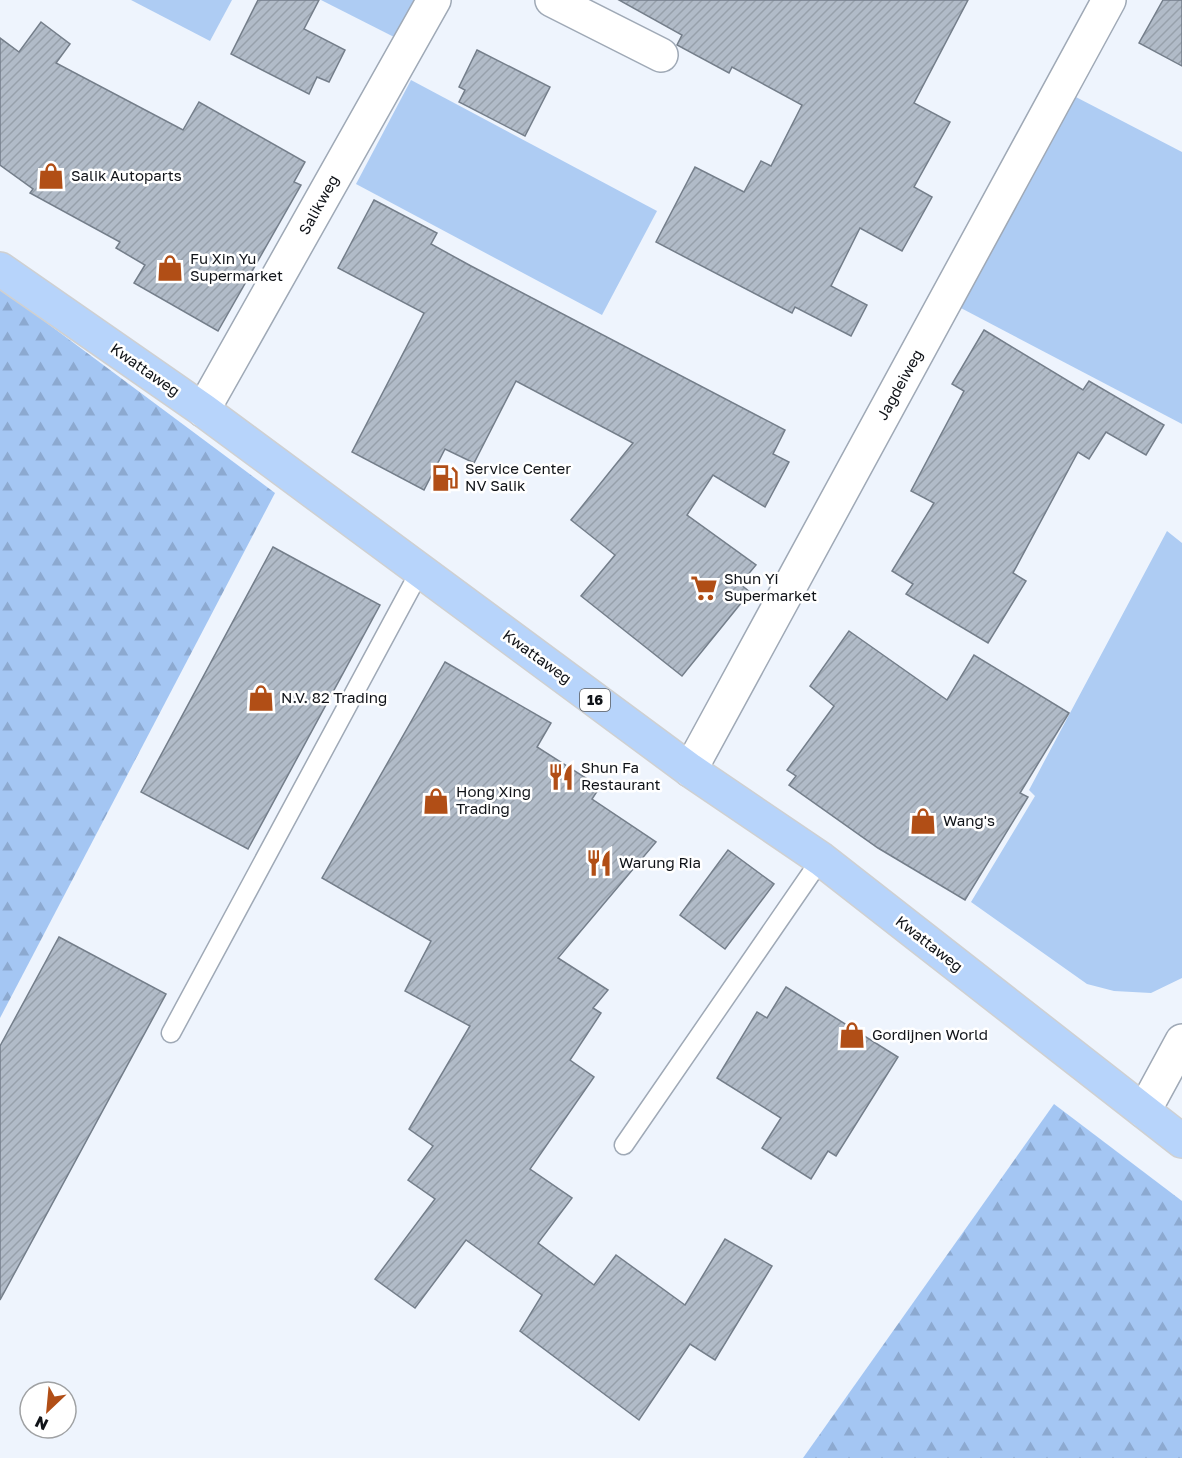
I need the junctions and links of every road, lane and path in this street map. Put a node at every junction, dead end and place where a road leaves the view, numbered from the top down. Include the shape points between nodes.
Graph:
1 (434, 0) edge
2 (552, 0) edge
3 (1109, 0) edge
4 (661, 55) dead end
5 (0, 269) edge
6 (203, 410) junction
7 (420, 571) junction
8 (690, 770) junction
9 (821, 859) junction
10 (171, 1033) dead end
11 (1182, 1041) edge
12 (1144, 1111) junction
13 (1182, 1141) edge
14 (624, 1145) dead end

1 - 6 street, Salikweg
2 - 4 street
3 - 8 street, Jagdeiweg
5 - 6 main road, Kwattaweg / 16
6 - 7 main road, Kwattaweg / 16
7 - 8 main road, Kwattaweg / 16
7 - 10 lane
8 - 9 main road, Kwattaweg / 16
9 - 12 main road, Kwattaweg / 16
9 - 14 lane
11 - 12 street
12 - 13 main road, Kwattaweg / 16

